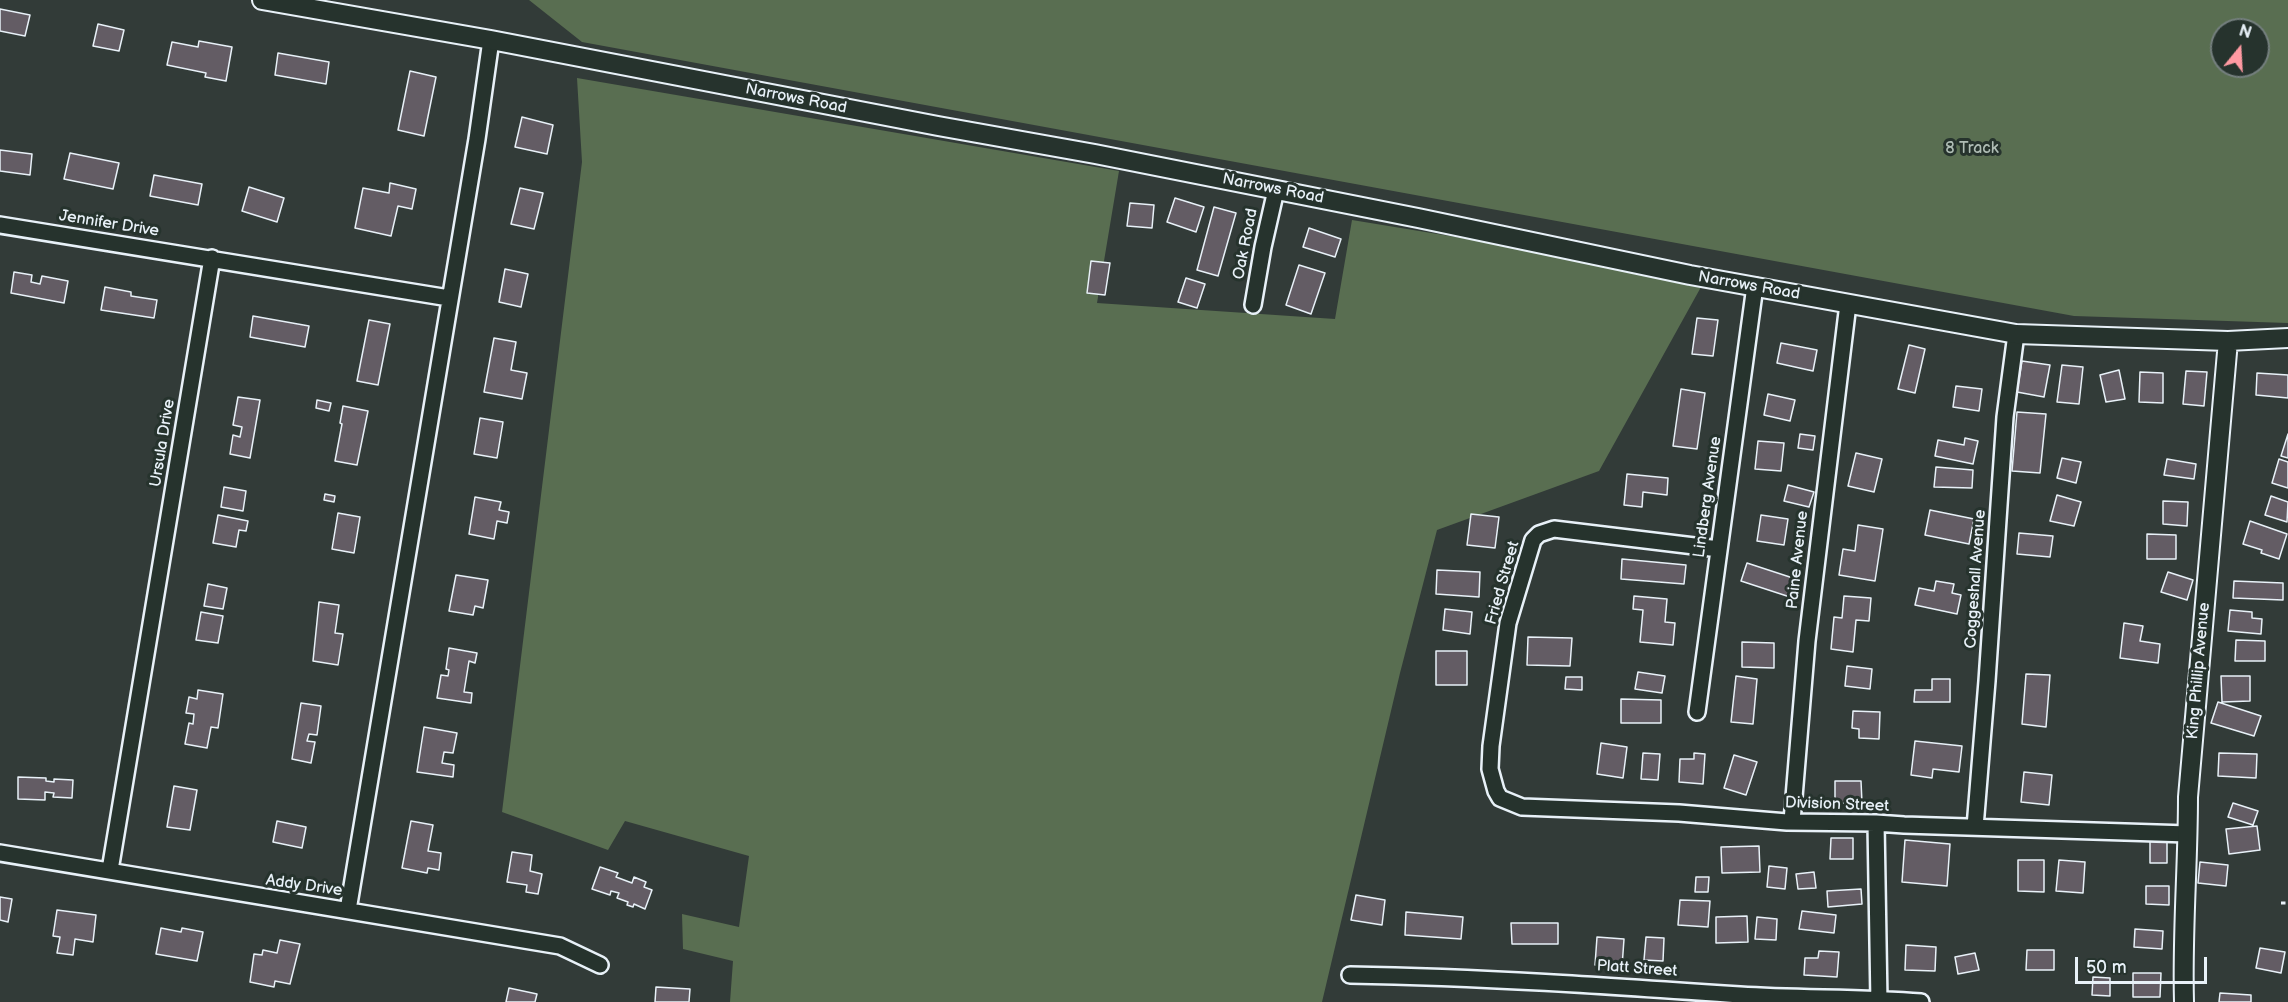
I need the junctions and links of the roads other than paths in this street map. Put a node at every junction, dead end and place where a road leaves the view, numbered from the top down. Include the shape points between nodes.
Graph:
1 (261, 0) edge
2 (491, 40) junction
3 (1276, 190) junction
4 (0, 225) edge
5 (212, 258) junction
6 (1755, 286) junction
7 (449, 298) junction
8 (1848, 304) junction
9 (1253, 305) dead end
10 (2016, 333) junction
11 (2288, 338) edge
12 (2228, 341) junction
13 (1719, 549) junction
14 (1697, 712) dead end
15 (1495, 787) joint
16 (1792, 821) junction
17 (1876, 823) junction
18 (1975, 828) junction
19 (2188, 834) junction
20 (0, 853) edge
21 (110, 870) junction
22 (348, 910) junction
23 (600, 965) dead end
24 (1350, 975) dead end
25 (1705, 997) edge
26 (1879, 1000) edge
27 (1922, 1002) edge
28 (2184, 1002) edge

1 - 2 street, Narrows Road
2 - 3 street, Narrows Road
2 - 7 street
3 - 6 street, Narrows Road
3 - 9 street, Oak Road
4 - 5 street, Jennifer Drive
5 - 7 street
5 - 21 street, Ursula Drive
6 - 8 street, Narrows Road
6 - 13 street, Lindberg Avenue
7 - 22 street
8 - 10 street, Narrows Road
8 - 16 street, Paine Avenue via 1808,630
10 - 12 street, Narrows Road
10 - 18 street, Coggeshall Avenue via 2005,417
11 - 12 street, Narrows Road
12 - 19 street, King Phillip Avenue
13 - 14 street, Lindberg Avenue
13 - 15 street, Fried Street via 1554,529 1533,540 1508,623 1491,746
15 - 16 street, Division Street via 1500,798 1522,807
16 - 17 street, Division Street
17 - 18 street, Division Street
17 - 26 street
18 - 19 street, Division Street
19 - 28 street, King Phillip Avenue via 2182,944
20 - 21 street, Addy Drive
21 - 22 street, Addy Drive
22 - 23 street, Addy Drive via 560,946
24 - 25 street, Platt Street via 1458,977
25 - 26 street, Platt Street
26 - 27 street, Platt Street

